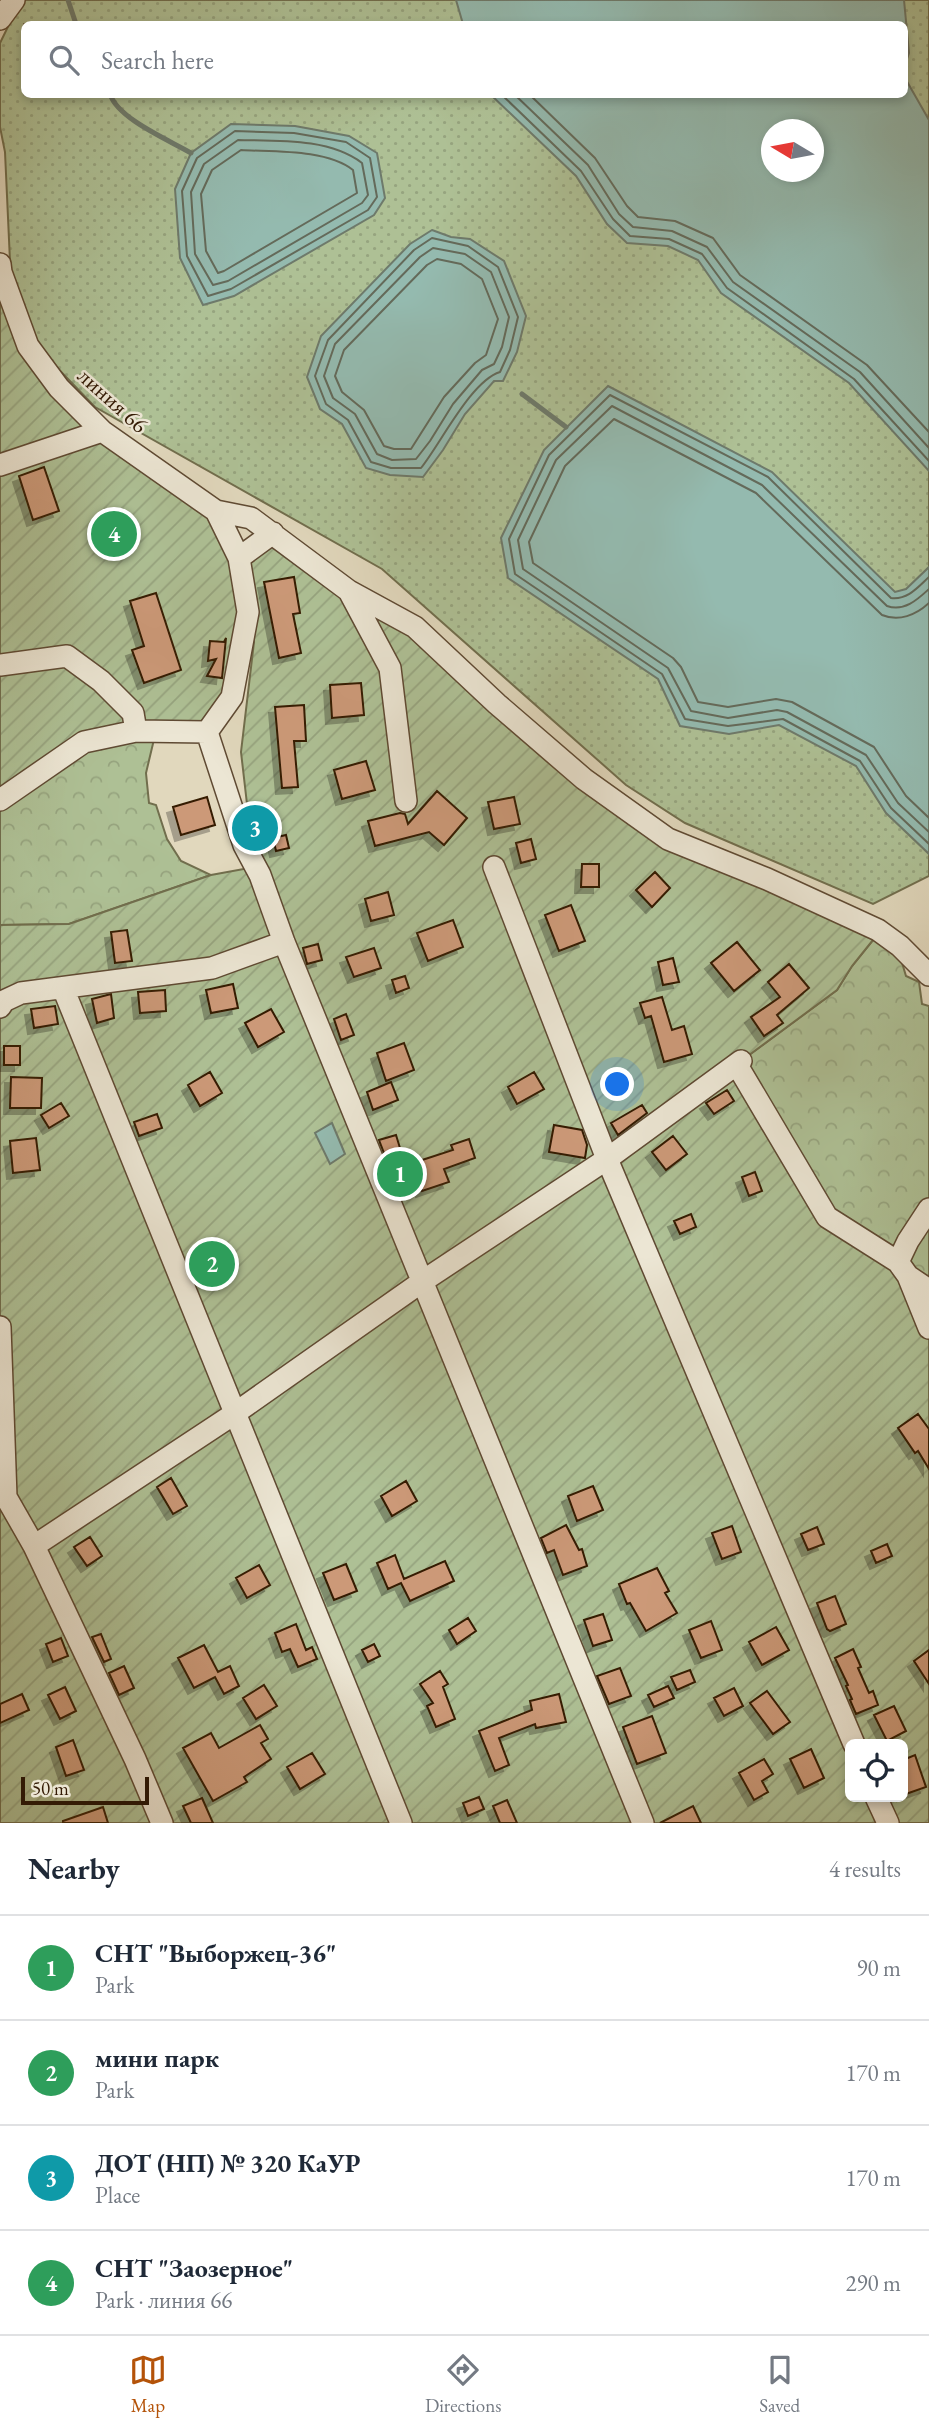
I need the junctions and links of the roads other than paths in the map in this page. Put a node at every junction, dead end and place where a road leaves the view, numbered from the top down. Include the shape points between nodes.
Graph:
1 (14, 0) edge
2 (0, 19) edge
3 (0, 264) edge
4 (102, 431) junction
5 (0, 464) edge
6 (216, 511) junction
7 (273, 533) junction
8 (239, 558) junction
9 (349, 591) junction
10 (0, 665) edge
11 (136, 731) junction
12 (207, 732) junction
13 (0, 800) edge
14 (406, 801) dead end
15 (494, 867) dead end
16 (284, 942) junction
17 (929, 975) edge
18 (63, 988) junction
19 (0, 1007) edge
20 (607, 1159) junction
21 (929, 1209) edge
22 (903, 1269) junction
23 (423, 1281) junction
24 (929, 1290) edge
25 (0, 1326) edge
26 (929, 1328) edge
27 (234, 1414) junction
28 (34, 1546) junction
29 (852, 1739) edge
30 (878, 1802) edge
31 (162, 1823) edge
32 (401, 1823) edge
33 (643, 1823) edge
34 (887, 1823) edge

1 - 2 street
3 - 4 street, линия 66 via 28,346 59,388
4 - 5 street
4 - 6 street, линия 66
6 - 7 street, линия 66 via 251,518
6 - 8 street
7 - 8 street
7 - 9 street
8 - 12 street via 248,612 232,697
9 - 14 street via 390,668
9 - 17 street via 415,627 584,779 668,839 878,930
10 - 11 street via 67,656 134,713
11 - 12 street
11 - 13 street via 84,741
12 - 16 street via 244,845
15 - 20 street
16 - 18 street via 212,968
16 - 23 street
18 - 19 street via 21,993
18 - 27 street
20 - 22 street via 739,1063 827,1217
20 - 23 street
20 - 29 street
21 - 22 street via 908,1241
22 - 24 street
22 - 26 street
23 - 27 street
23 - 33 street
25 - 28 street via 6,1497
27 - 28 street
27 - 32 street
28 - 31 street
30 - 34 street

